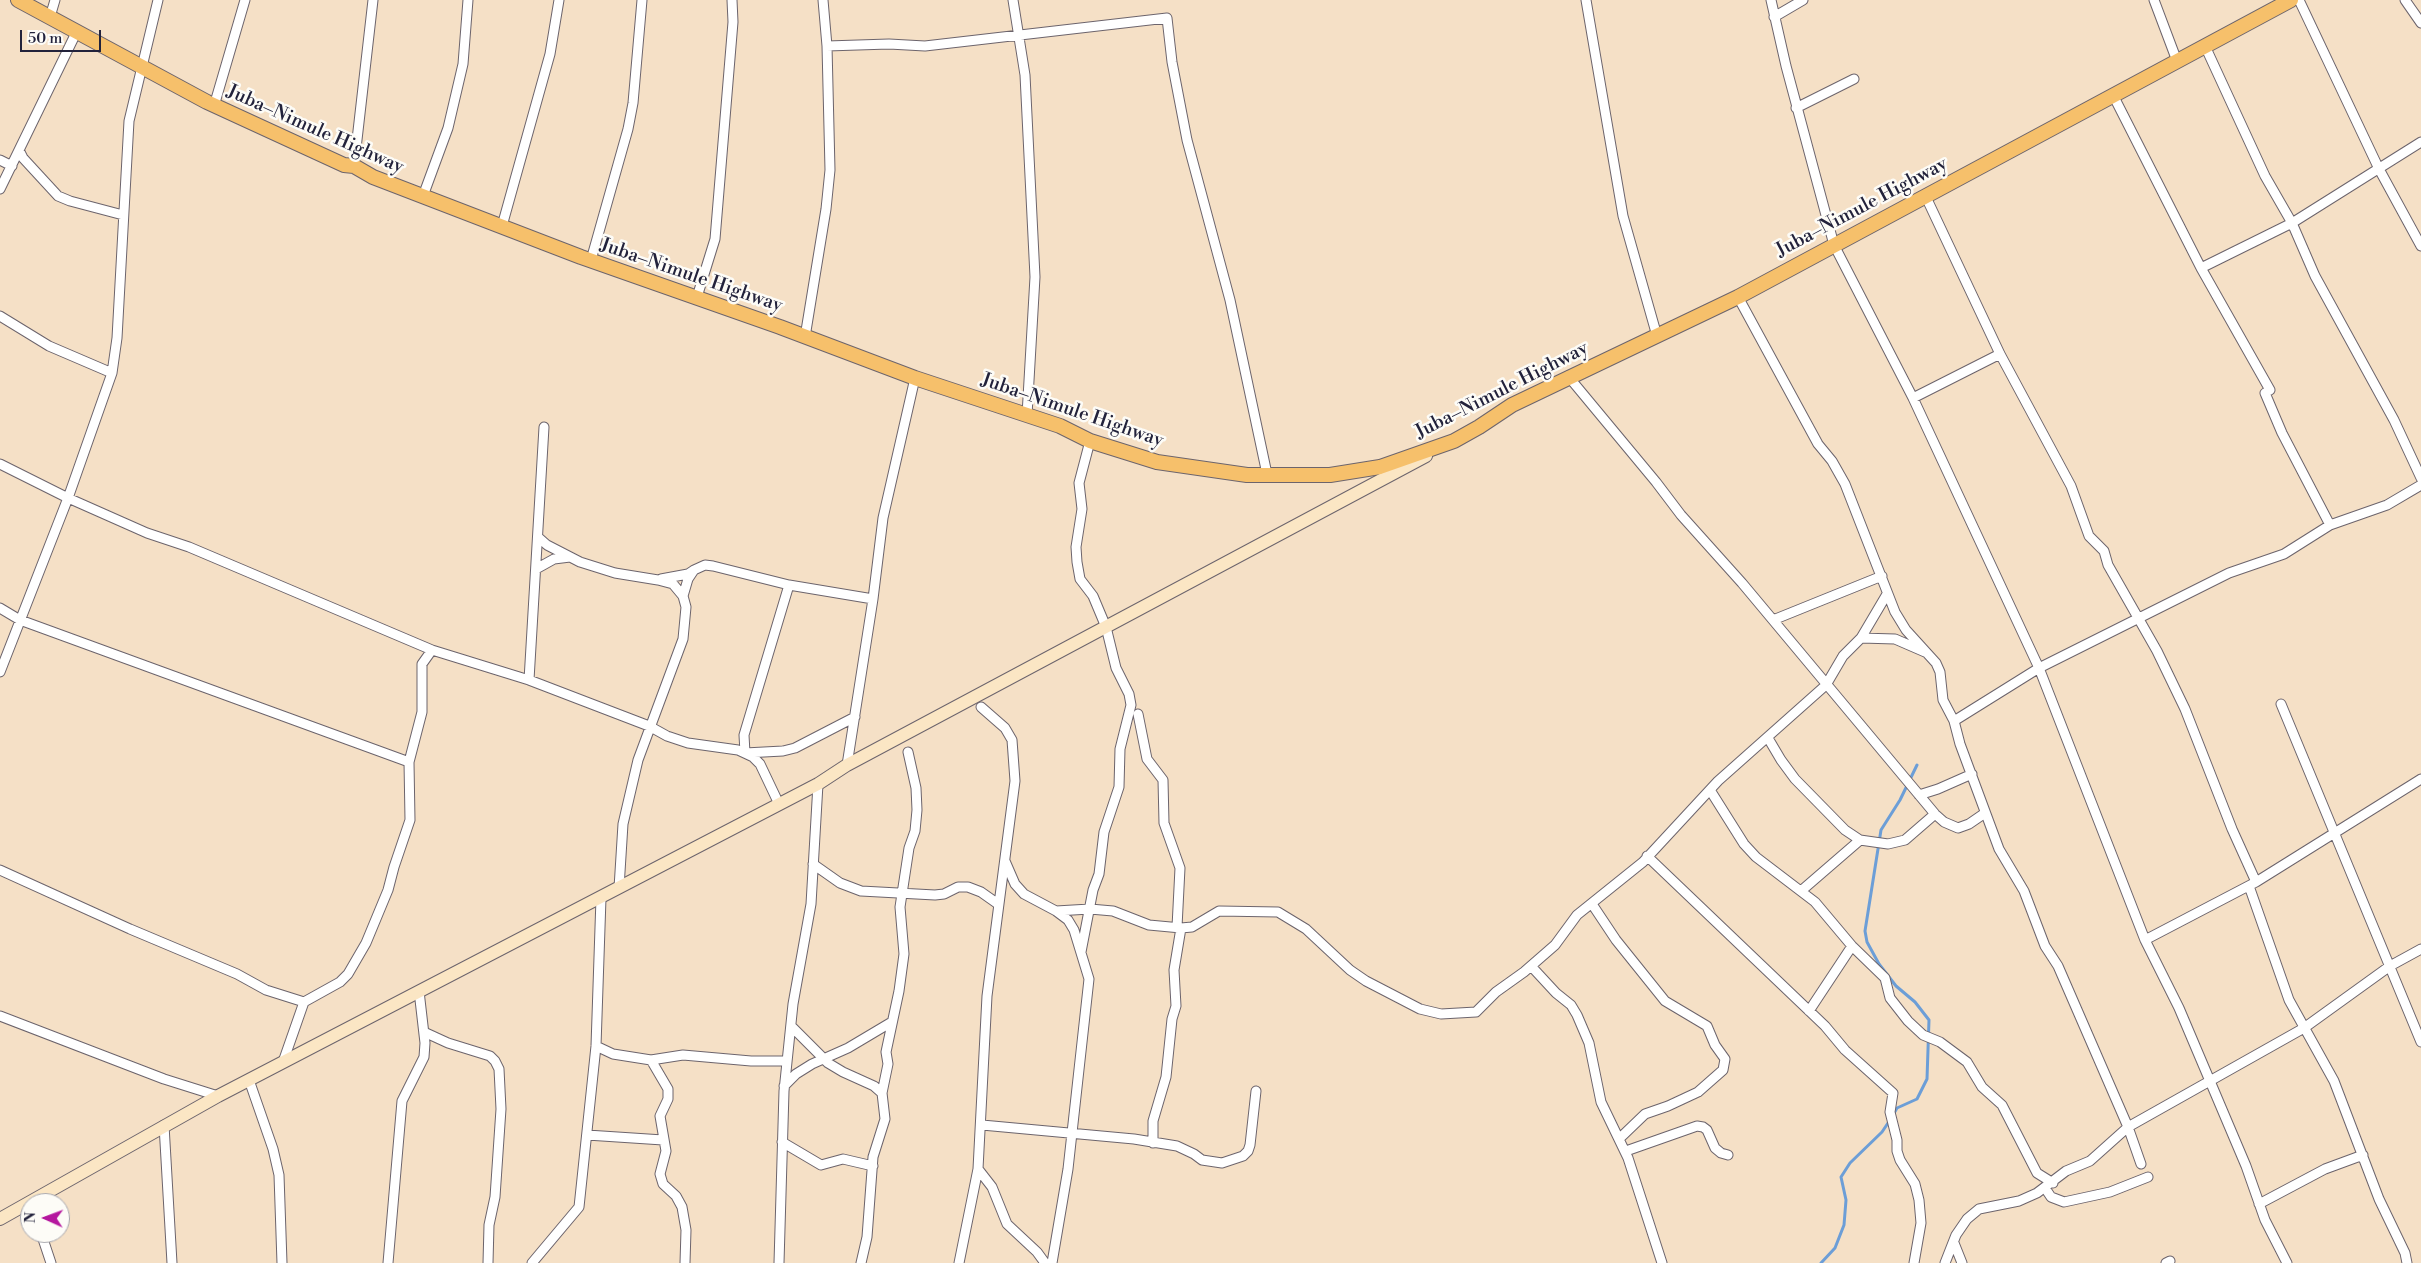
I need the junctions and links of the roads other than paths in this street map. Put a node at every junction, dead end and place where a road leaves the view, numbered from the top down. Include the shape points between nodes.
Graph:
1 (18, 0) edge
2 (54, 0) edge
3 (158, 0) edge
4 (245, 0) edge
5 (373, 0) edge
6 (468, 0) edge
7 (559, 0) edge
8 (642, 0) edge
9 (732, 0) edge
10 (823, 0) edge
11 (1013, 0) edge
12 (1586, 0) edge
13 (1771, 0) edge
14 (1803, 0) edge
15 (2154, 0) edge
16 (2291, 0) edge
17 (2299, 0) edge
18 (2406, 0) edge
19 (50, 17) junction
20 (1774, 17) junction
21 (2421, 23) edge
22 (77, 31) junction
23 (1018, 35) junction
24 (827, 46) junction
25 (2205, 46) junction
26 (2177, 61) junction
27 (141, 68) junction
28 (1854, 79) dead end
29 (2113, 94) junction
30 (214, 106) junction
31 (1796, 108) junction
32 (2421, 142) edge
33 (19, 150) junction
34 (0, 160) edge
35 (12, 166) junction
36 (354, 166) junction
37 (2379, 169) junction
38 (0, 188) edge
39 (1925, 195) junction
40 (423, 196) junction
41 (123, 215) junction
42 (2292, 223) junction
43 (502, 226) junction
44 (1834, 245) junction
45 (2421, 246) edge
46 (591, 260) junction
47 (2201, 268) junction
48 (1738, 297) junction
49 (697, 298) junction
50 (0, 316) edge
51 (1657, 336) junction
52 (805, 337) junction
53 (2000, 354) junction
54 (112, 374) junction
55 (1568, 376) dead end
56 (915, 378) junction
57 (1913, 398) junction
58 (1027, 415) junction
59 (544, 427) dead end
60 (1090, 441) junction
61 (1454, 441) junction
62 (0, 464) edge
63 (1267, 474) junction
64 (2421, 478) edge
65 (2421, 485) edge
66 (68, 498) junction
67 (2330, 525) junction
68 (538, 537) junction
69 (570, 557) junction
70 (536, 569) junction
71 (694, 570) junction
72 (1882, 576) junction
73 (658, 580) junction
74 (789, 585) junction
75 (1887, 594) junction
76 (683, 596) junction
77 (873, 599) junction
78 (0, 608) edge
79 (2138, 618) junction
80 (20, 620) junction
81 (1773, 620) junction
82 (1106, 627) junction
83 (1861, 638) junction
84 (432, 650) junction
85 (1927, 653) junction
86 (2039, 668) junction
87 (0, 672) edge
88 (529, 680) junction
89 (1826, 685) junction
90 (2281, 704) dead end
91 (981, 707) dead end
92 (1138, 714) dead end
93 (854, 717) junction
94 (1954, 721) junction
95 (649, 726) junction
96 (1768, 738) junction
97 (908, 752) dead end
98 (745, 753) junction
99 (409, 762) junction
100 (847, 765) junction
101 (1972, 774) junction
102 (2421, 779) edge
103 (818, 784) junction
104 (1710, 790) junction
105 (1920, 795) junction
106 (779, 804) junction
107 (1986, 813) junction
108 (1935, 814) junction
109 (2335, 833) junction
110 (1860, 840) junction
111 (1647, 856) junction
112 (1005, 860) junction
113 (813, 864) junction
114 (0, 870) edge
115 (2253, 884) junction
116 (619, 888) junction
117 (1801, 890) junction
118 (903, 893) junction
119 (601, 898) junction
120 (998, 904) junction
121 (1592, 904) junction
122 (1090, 909) junction
123 (1056, 910) junction
124 (1179, 927) junction
125 (2145, 940) junction
126 (1852, 946) junction
127 (2421, 949) edge
128 (1081, 952) junction
129 (1531, 966) junction
130 (2390, 966) junction
131 (418, 991) junction
132 (304, 1002) junction
133 (1809, 1011) junction
134 (0, 1016) edge
135 (890, 1023) junction
136 (791, 1026) junction
137 (2304, 1028) junction
138 (424, 1032) junction
139 (2421, 1042) edge
140 (596, 1046) junction
141 (823, 1059) junction
142 (652, 1060) junction
143 (787, 1061) junction
144 (282, 1062) junction
145 (249, 1080) junction
146 (2211, 1082) junction
147 (784, 1086) junction
148 (1256, 1091) dead end
149 (882, 1093) junction
150 (218, 1096) junction
151 (164, 1125) junction
152 (982, 1125) junction
153 (2128, 1127) junction
154 (1072, 1132) junction
155 (586, 1135) junction
156 (1620, 1138) junction
157 (663, 1140) junction
158 (782, 1142) junction
159 (1153, 1143) junction
160 (1626, 1151) junction
161 (1728, 1154) dead end
162 (2363, 1155) junction
163 (2141, 1164) dead end
164 (873, 1166) junction
165 (978, 1169) junction
166 (2148, 1177) dead end
167 (2049, 1185) junction
168 (47, 1193) edge
169 (2259, 1204) junction
170 (20, 1208) edge
171 (0, 1219) edge
172 (44, 1243) edge
173 (1954, 1243) junction
174 (282, 1259) edge
175 (51, 1263) edge
176 (172, 1263) edge
177 (277, 1263) edge
178 (388, 1263) edge
179 (488, 1263) edge
180 (532, 1263) edge
181 (685, 1263) edge
182 (779, 1263) edge
183 (861, 1263) edge
184 (959, 1263) edge
185 (1045, 1263) edge
186 (1052, 1263) edge
187 (1662, 1263) edge
188 (1914, 1263) edge
189 (1945, 1263) edge
190 (1962, 1263) edge
191 (2287, 1263) edge
192 (2407, 1263) edge

1 - 19 main road, Juba–Nimule Highway
2 - 19 street
3 - 27 street
4 - 30 street
5 - 36 street
6 - 40 street via 463,64 457,92 448,128
7 - 43 street via 550,54
8 - 46 street via 632,111
9 - 49 street via 733,22 715,239
10 - 24 street
11 - 23 street
12 - 51 street via 1623,216
13 - 20 street
14 - 20 street
15 - 26 street
16 - 25 main road, Juba–Nimule Highway
17 - 37 street
18 - 21 street
19 - 22 main road, Juba–Nimule Highway
20 - 31 street
22 - 27 main road, Juba–Nimule Highway
22 - 33 street
23 - 24 street via 926,46
23 - 58 street via 1025,75 1035,277
23 - 63 street via 1167,18 1172,62 1188,140 1230,300
24 - 52 street via 830,170
25 - 26 main road, Juba–Nimule Highway
25 - 42 street via 2265,176
26 - 29 main road, Juba–Nimule Highway
27 - 30 main road, Juba–Nimule Highway
27 - 41 street via 129,122
28 - 31 street
29 - 39 main road, Juba–Nimule Highway
29 - 47 street
30 - 36 main road, Juba–Nimule Highway via 344,165
31 - 44 street
32 - 37 street
33 - 35 street
33 - 41 street via 58,196
34 - 35 street
35 - 38 street
36 - 40 main road, Juba–Nimule Highway via 372,177
37 - 42 street
37 - 45 street
39 - 44 main road, Juba–Nimule Highway
39 - 53 street
40 - 43 main road, Juba–Nimule Highway
41 - 54 street via 117,338
42 - 47 street
42 - 64 street via 2315,276 2394,420
43 - 46 main road, Juba–Nimule Highway
44 - 48 main road, Juba–Nimule Highway
44 - 57 street
46 - 49 main road, Juba–Nimule Highway
47 - 67 street via 2268,391 2282,433
48 - 51 main road, Juba–Nimule Highway
48 - 72 street via 1818,444 1832,460 1845,484
49 - 52 main road, Juba–Nimule Highway
50 - 54 street via 49,346
51 - 61 main road, Juba–Nimule Highway via 1512,406
52 - 56 main road, Juba–Nimule Highway
53 - 57 street
53 - 79 street via 2071,486 2089,536 2104,551 2108,565
54 - 66 street
55 - 81 street via 1681,515
56 - 58 main road, Juba–Nimule Highway
56 - 77 street via 883,518
57 - 86 street
58 - 60 main road, Juba–Nimule Highway
59 - 68 street
60 - 63 main road, Juba–Nimule Highway via 1157,462
60 - 82 street via 1079,483 1082,509 1077,562 1080,579 1093,596
61 - 63 main road, Juba–Nimule Highway via 1380,467 1330,475
61 - 82 main road
62 - 66 street
65 - 67 street via 2386,505
66 - 80 street
66 - 84 street
67 - 79 street via 2284,554 2229,573
68 - 69 street
68 - 70 street
69 - 70 street via 554,559
69 - 73 street via 615,573
70 - 88 street
71 - 73 street
71 - 74 street via 705,565 713,566
71 - 76 street
72 - 75 street
72 - 81 street
73 - 76 street via 673,584
74 - 77 street
74 - 98 street via 744,735
75 - 83 street
75 - 85 street via 1906,630
76 - 95 street via 686,607 683,639
77 - 93 street
78 - 80 street
79 - 86 street
79 - 115 street via 2185,710
80 - 87 street
80 - 99 street
81 - 89 street
82 - 100 main road
82 - 122 street via 1116,668 1131,705 1120,749 1119,787 1104,832 1099,874
83 - 85 street via 1894,639
83 - 89 street via 1843,656
84 - 88 street
84 - 99 street via 422,664 422,712
85 - 94 street via 1940,672 1943,700
86 - 94 street
86 - 125 street
88 - 95 street
89 - 96 street
89 - 105 street
90 - 109 street
91 - 112 street via 1005,728 1012,740 1015,781
92 - 124 street via 1147,759 1163,780 1164,823 1180,868
93 - 98 street via 795,748
93 - 100 street
94 - 101 street
95 - 98 street via 688,743
95 - 116 street via 623,824
96 - 104 street
96 - 110 street via 1795,778 1845,830
97 - 118 street via 917,810
98 - 106 street via 760,764
99 - 132 street via 410,820 388,890 366,943 340,982
100 - 103 main road
101 - 105 street
101 - 107 street
102 - 109 street
103 - 106 main road
103 - 113 street
104 - 111 street
104 - 117 street via 1744,844 1756,857
105 - 108 street
106 - 116 main road
107 - 108 street via 1958,828
107 - 153 street via 1999,849 2024,891 2045,946 2058,966
108 - 110 street via 1905,840 1888,844
109 - 115 street
109 - 130 street
110 - 117 street
111 - 121 street
111 - 133 street
112 - 120 street
112 - 123 street via 1015,884 1024,894
113 - 118 street via 840,883 861,891
113 - 136 street via 811,904
114 - 132 street via 237,974 266,990
115 - 125 street
115 - 137 street via 2289,1000
116 - 119 main road
117 - 126 street
118 - 120 street via 935,895 968,887
118 - 135 street via 900,907 904,954
119 - 131 main road
119 - 140 street
120 - 152 street via 987,996
121 - 129 street
121 - 156 street via 1665,1001 1707,1026 1715,1046 1725,1059 1723,1070 1698,1092 1645,1114
122 - 123 street
122 - 124 street via 1112,911 1149,925
122 - 128 street
123 - 128 street via 1074,930
124 - 129 street via 1192,927 1219,911 1278,912 1306,929 1366,981 1430,1013 1476,1012 1496,992
124 - 159 street via 1174,970 1176,1006 1166,1077 1153,1121
125 - 146 street
126 - 133 street
126 - 167 street via 1885,978 1890,998 1908,1021 1923,1035 1940,1042 1967,1062 1982,1087 2002,1105 2037,1173
127 - 130 street
128 - 154 street via 1089,979
129 - 156 street via 1577,1015 1589,1043 1601,1102
130 - 137 street
130 - 139 street
131 - 138 street
131 - 144 main road
132 - 144 street
133 - 188 street via 1845,1050 1893,1093 1890,1112 1897,1151 1915,1184 1919,1200 1921,1223
134 - 150 street via 164,1079
135 - 141 street
135 - 149 street via 886,1052 888,1070
136 - 141 street
136 - 143 street
137 - 146 street
137 - 162 street via 2334,1081
138 - 178 street via 424,1057 402,1101
138 - 179 street via 490,1056 499,1069 501,1109
140 - 142 street via 613,1054
140 - 155 street
141 - 147 street via 796,1074
141 - 149 street
142 - 143 street via 682,1055
142 - 157 street via 668,1089 668,1099 660,1116
143 - 147 street
144 - 145 main road
145 - 150 main road
145 - 174 street via 279,1175
146 - 153 street
146 - 169 street
147 - 158 street
148 - 159 street via 1250,1145 1243,1156 1210,1163 1176,1146
149 - 164 street via 885,1119
150 - 151 main road
151 - 168 main road
151 - 176 street
152 - 154 street
152 - 165 street
153 - 163 street
153 - 167 street via 2090,1161 2066,1171
154 - 159 street
154 - 186 street
155 - 157 street
155 - 180 street via 579,1207
156 - 160 street
157 - 181 street via 666,1151 661,1179 682,1208 686,1230
158 - 164 street via 821,1165 843,1160
158 - 182 street
160 - 161 street via 1696,1126 1707,1130 1720,1153
160 - 187 street
162 - 169 street via 2325,1169
162 - 192 street
164 - 183 street via 867,1237
165 - 184 street
165 - 185 street via 992,1187 1007,1224
166 - 167 street via 2110,1192 2064,1202 2051,1198
167 - 173 street via 2019,1201 1979,1209 1956,1235
169 - 191 street
170 - 171 main road
172 - 175 street
173 - 189 street
173 - 190 street
174 - 177 street

